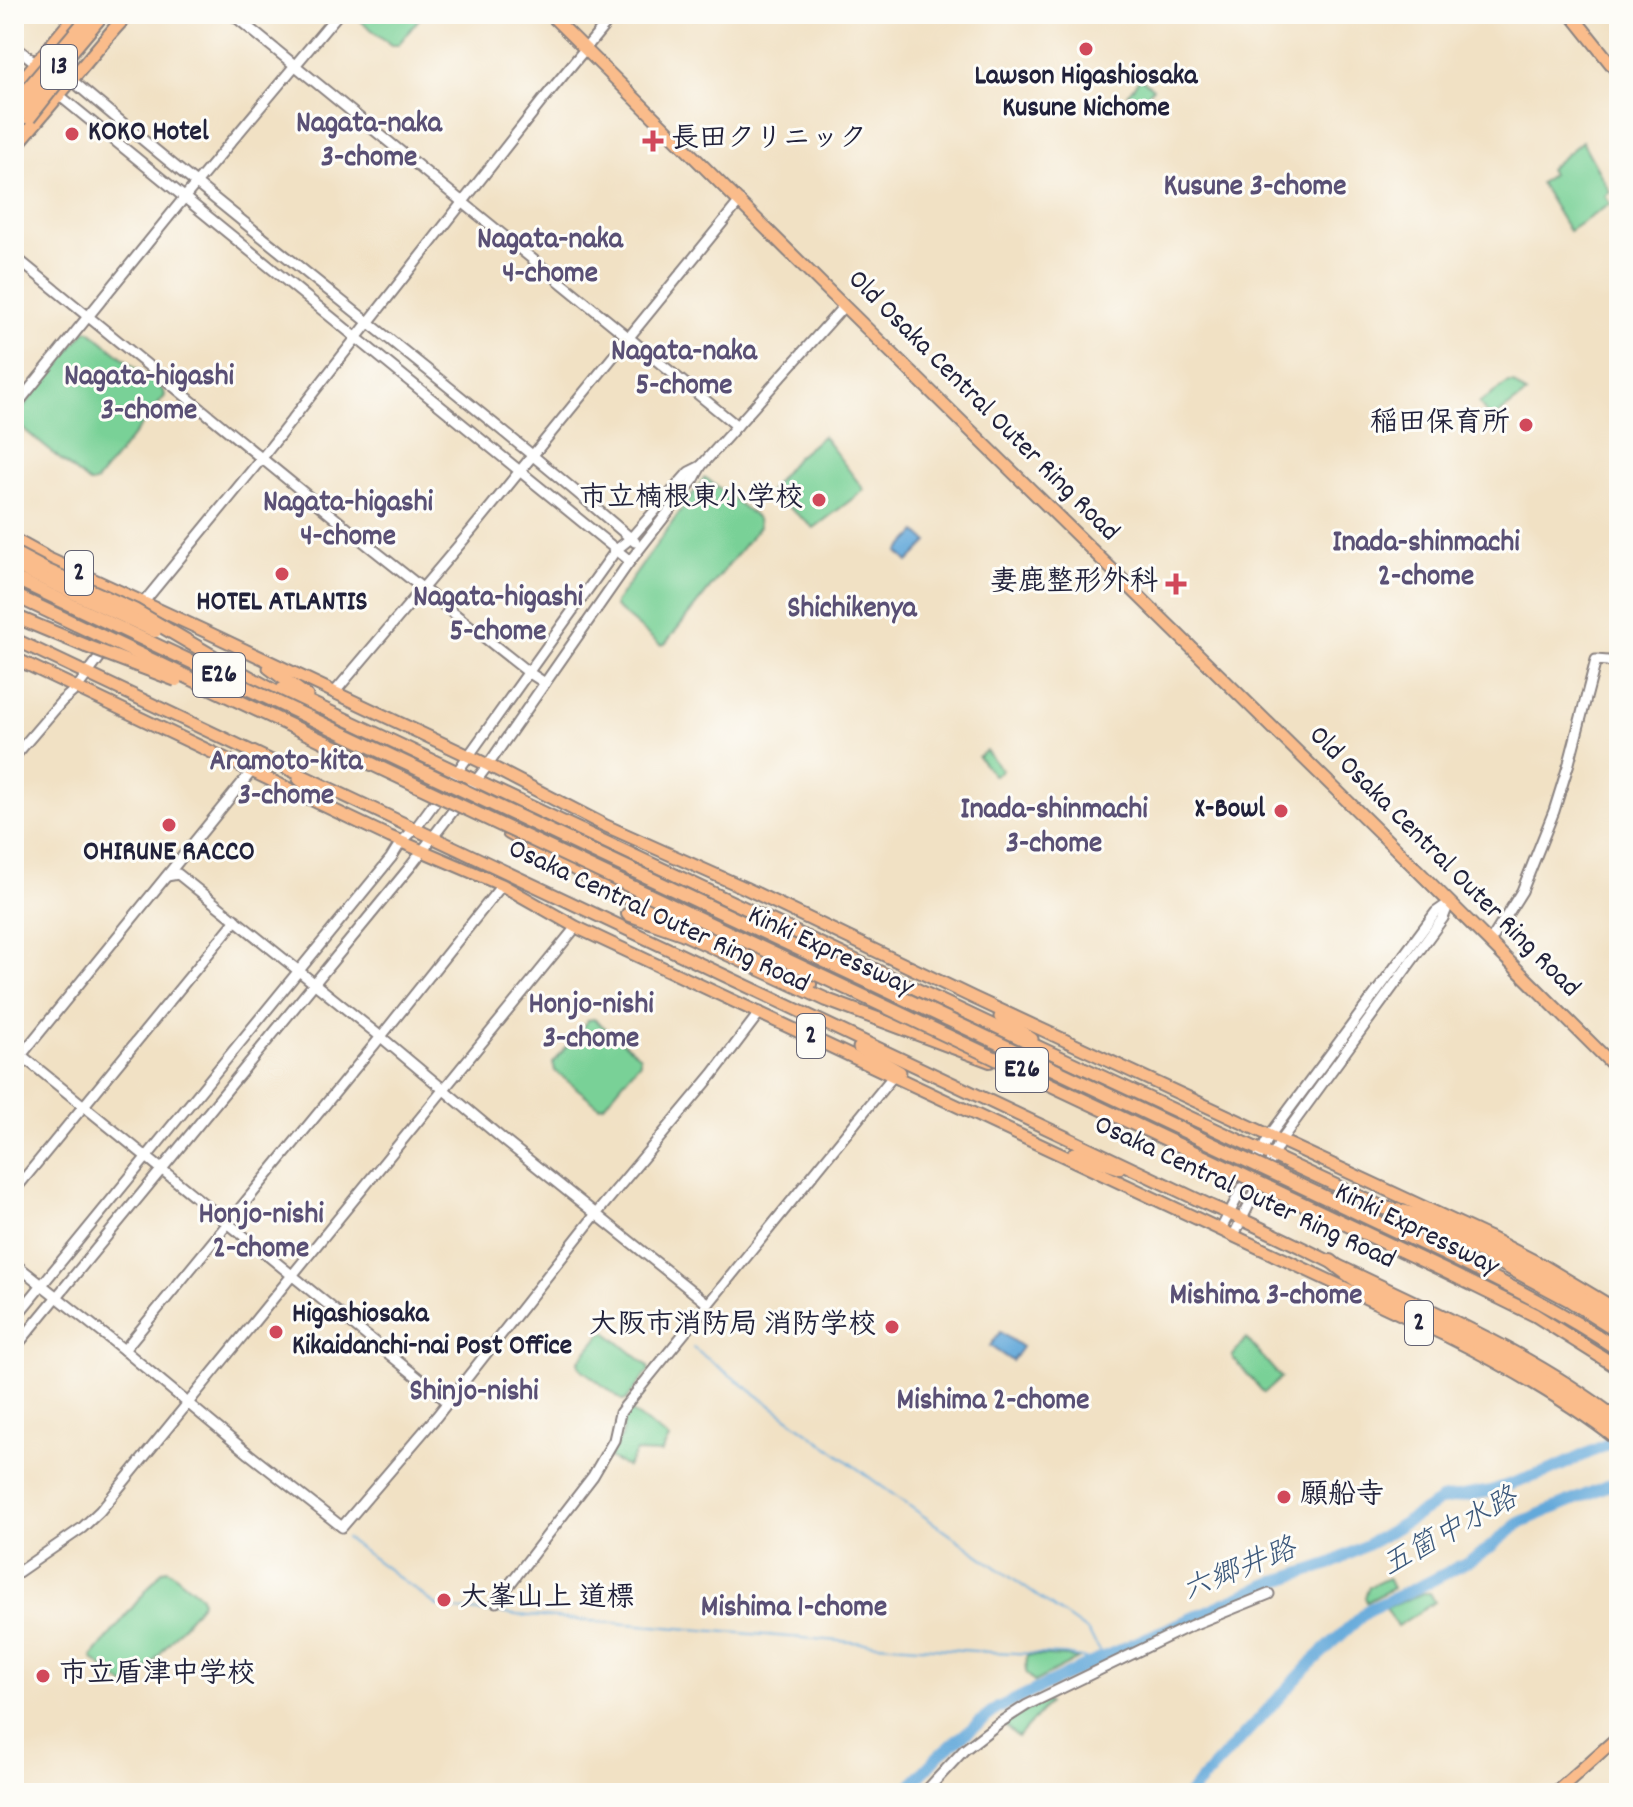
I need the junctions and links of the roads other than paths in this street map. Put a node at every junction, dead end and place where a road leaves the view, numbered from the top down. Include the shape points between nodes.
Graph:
1 (67, 14) edge
2 (77, 14) edge
3 (127, 14) edge
4 (232, 14) edge
5 (338, 14) edge
6 (550, 14) edge
7 (614, 14) edge
8 (1571, 14) edge
9 (98, 15) edge
10 (14, 46) edge
11 (585, 49) junction
12 (34, 62) junction
13 (295, 66) junction
14 (1619, 74) edge
15 (66, 76) junction
16 (14, 80) edge
17 (14, 90) edge
18 (53, 91) junction
19 (14, 98) edge
20 (14, 105) edge
21 (14, 120) edge
22 (14, 127) edge
23 (14, 135) edge
24 (14, 148) edge
25 (196, 184) junction
26 (184, 198) junction
27 (463, 201) junction
28 (740, 201) junction
29 (14, 256) edge
30 (844, 306) junction
31 (89, 317) junction
32 (368, 323) junction
33 (356, 338) junction
34 (628, 338) junction
35 (14, 408) edge
36 (737, 426) junction
37 (532, 456) junction
38 (262, 458) junction
39 (701, 466) junction
40 (519, 471) junction
41 (631, 538) junction
42 (14, 542) edge
43 (641, 547) junction
44 (616, 550) junction
45 (14, 553) edge
46 (43, 556) joint
47 (630, 561) junction
48 (14, 562) edge
49 (14, 578) edge
50 (422, 588) junction
51 (14, 595) edge
52 (143, 604) junction
53 (14, 616) edge
54 (130, 617) junction
55 (14, 639) edge
56 (246, 652) junction
57 (14, 658) edge
58 (226, 664) junction
59 (1619, 667) edge
60 (528, 672) junction
61 (87, 674) junction
62 (545, 683) junction
63 (76, 689) junction
64 (334, 693) junction
65 (261, 712) junction
66 (333, 714) junction
67 (468, 756) junction
68 (14, 757) edge
69 (488, 765) junction
70 (283, 767) junction
71 (251, 772) junction
72 (425, 772) junction
73 (457, 772) junction
74 (476, 782) junction
75 (330, 809) junction
76 (483, 816) junction
77 (415, 829) junction
78 (434, 838) junction
79 (401, 842) junction
80 (420, 852) junction
81 (643, 860) junction
82 (167, 876) junction
83 (502, 885) junction
84 (745, 888) junction
85 (1449, 903) junction
86 (628, 914) dead end
87 (236, 920) junction
88 (576, 927) junction
89 (1490, 942) junction
90 (299, 972) junction
91 (314, 984) junction
92 (974, 998) junction
93 (791, 1008) junction
94 (895, 1011) dead end
95 (760, 1012) junction
96 (381, 1037) junction
97 (1045, 1050) junction
98 (21, 1055) junction
99 (14, 1064) edge
100 (1619, 1071) edge
101 (894, 1075) junction
102 (443, 1090) junction
103 (1064, 1090) junction
104 (930, 1092) junction
105 (84, 1106) junction
106 (996, 1124) junction
107 (1276, 1137) junction
108 (1267, 1154) junction
109 (147, 1158) junction
110 (162, 1170) junction
111 (1154, 1178) junction
112 (14, 1191) edge
113 (1383, 1208) junction
114 (1229, 1213) junction
115 (596, 1214) junction
116 (1242, 1218) junction
117 (227, 1224) junction
118 (1221, 1229) junction
119 (1234, 1235) junction
120 (1331, 1261) junction
121 (14, 1263) edge
122 (291, 1276) junction
123 (42, 1284) junction
124 (57, 1297) junction
125 (708, 1304) junction
126 (1619, 1311) edge
127 (14, 1319) edge
128 (1619, 1320) edge
129 (1619, 1332) edge
130 (14, 1349) edge
131 (124, 1350) junction
132 (1619, 1350) edge
133 (1619, 1368) edge
134 (448, 1402) junction
135 (187, 1404) junction
136 (1619, 1420) edge
137 (1616, 1436) edge
138 (14, 1575) edge
139 (1269, 1594) dead end
140 (496, 1602) dead end
141 (1619, 1736) edge
142 (924, 1793) edge
143 (1555, 1793) edge

1 - 12 highway
2 - 12 highway
3 - 15 highway
4 - 13 street
5 - 13 street
6 - 11 main road, Old Osaka Central Outer Ring Road
7 - 11 street
8 - 14 main road
9 - 15 highway
9 - 19 highway, bridge
9 - 20 highway, 13, bridge
9 - 21 highway, 13, bridge
9 - 23 highway, bridge via 67,69
10 - 12 street
11 - 27 street
11 - 28 main road, Old Osaka Central Outer Ring Road
12 - 15 street
12 - 16 highway
12 - 17 highway
12 - 18 street
13 - 25 street
13 - 27 street
15 - 18 highway
15 - 25 street
18 - 22 highway
18 - 24 highway
18 - 26 street
25 - 26 street
25 - 32 street
26 - 31 street
26 - 33 street
27 - 32 street
27 - 34 street
28 - 30 main road, Old Osaka Central Outer Ring Road
28 - 34 street
29 - 31 street
30 - 36 street
30 - 85 main road, Old Osaka Central Outer Ring Road
31 - 35 street
31 - 38 street
32 - 33 street
32 - 37 street
33 - 38 street
33 - 40 street
34 - 36 street
34 - 37 street
36 - 39 street
37 - 40 street
37 - 41 street
38 - 50 street
38 - 52 street
39 - 41 street via 689,472
39 - 43 street
40 - 44 street
40 - 50 street
41 - 43 street
41 - 44 street
42 - 46 highway
43 - 47 street
44 - 47 street
44 - 60 street
45 - 58 highway, bridge via 134,610
46 - 52 main road, 2
47 - 62 street
48 - 54 main road, Osaka Central Outer Ring Road / 2
48 - 58 highway, bridge
49 - 72 highway, Kinki Expressway / E26, bridge
50 - 60 street
50 - 64 street
51 - 65 highway, Kinki Expressway / E26, bridge
52 - 54 street
52 - 56 main road, 2
53 - 65 highway, bridge
54 - 61 street
54 - 66 main road, Osaka Central Outer Ring Road / 2
55 - 61 main road, Osaka Central Outer Ring Road / 2
56 - 64 main road, 2
56 - 66 main road
57 - 63 main road, 2
58 - 72 highway, bridge
59 - 89 street via 1596,660 1554,811 1522,891
60 - 62 street
60 - 67 street
61 - 63 street
61 - 70 main road, Osaka Central Outer Ring Road / 2
62 - 69 street
63 - 68 street
63 - 71 main road, 2
64 - 67 main road, 2
65 - 76 highway, Kinki Expressway / E26, bridge
66 - 73 main road, Osaka Central Outer Ring Road / 2
67 - 69 main road, 2
67 - 73 street
69 - 74 street
69 - 84 main road, 2 via 604,825
70 - 75 main road
70 - 77 main road, Osaka Central Outer Ring Road / 2
71 - 75 main road, 2
71 - 82 street
72 - 132 highway, Kinki Expressway / E26, bridge via 1484,1273
73 - 74 main road, Osaka Central Outer Ring Road / 2
73 - 77 street
74 - 78 street
74 - 81 main road, Osaka Central Outer Ring Road / 2
75 - 79 main road, 2
76 - 94 highway, bridge via 618,893 878,1015
76 - 103 highway, Kinki Expressway / E26, bridge
77 - 78 main road, Osaka Central Outer Ring Road / 2
77 - 79 street
78 - 80 street
78 - 93 main road, Osaka Central Outer Ring Road / 2
79 - 80 main road, 2
79 - 90 street
80 - 83 main road, 2
80 - 91 street
81 - 84 main road
81 - 97 main road, Osaka Central Outer Ring Road / 2
82 - 87 street via 178,874
82 - 98 street
83 - 88 main road, 2
83 - 96 street
84 - 92 main road, 2
85 - 89 main road, Old Osaka Central Outer Ring Road
85 - 107 street via 1436,912
86 - 103 highway, bridge via 827,1000
87 - 90 street
87 - 105 street
88 - 95 main road, 2
88 - 102 street
89 - 100 main road, Old Osaka Central Outer Ring Road
90 - 91 street
90 - 109 street
91 - 96 street
91 - 110 street
92 - 97 main road
92 - 107 main road, 2
93 - 104 main road
93 - 111 main road, Osaka Central Outer Ring Road / 2
95 - 101 main road, 2
95 - 115 street
96 - 102 street
96 - 117 street
97 - 108 main road, Osaka Central Outer Ring Road / 2
98 - 99 street
98 - 105 street
101 - 104 main road, 2
101 - 125 street
102 - 115 street
102 - 122 street
103 - 133 highway, Kinki Expressway / E26, bridge via 1535,1315
104 - 106 main road, 2
105 - 109 street
105 - 112 street
106 - 111 main road
106 - 118 main road, 2
107 - 108 street
107 - 126 main road, 2 via 1514,1250
108 - 113 main road, Osaka Central Outer Ring Road / 2
108 - 114 street
108 - 116 street
109 - 110 street
109 - 123 street
110 - 117 street
110 - 124 street
111 - 114 main road, Osaka Central Outer Ring Road / 2
113 - 128 highway via 1428,1218 1522,1263
113 - 129 main road, Osaka Central Outer Ring Road / 2 via 1479,1252
114 - 116 main road, Osaka Central Outer Ring Road / 2
114 - 118 street
115 - 125 street
115 - 134 street
116 - 119 street
116 - 120 main road, Osaka Central Outer Ring Road / 2
117 - 122 street
117 - 131 street
118 - 119 main road, 2
119 - 137 main road, 2 via 1483,1354
120 - 136 main road, Osaka Central Outer Ring Road / 2 via 1506,1346
120 - 137 highway via 1348,1277 1560,1390
121 - 123 street
122 - 134 street
122 - 135 street
123 - 124 street
123 - 127 street
124 - 130 street
124 - 131 street
125 - 140 street via 620,1413 614,1440 593,1476
131 - 135 street
134 - 135 street via 342,1527
135 - 138 street via 100,1511
139 - 142 street via 1027,1705 964,1750
141 - 143 main road

